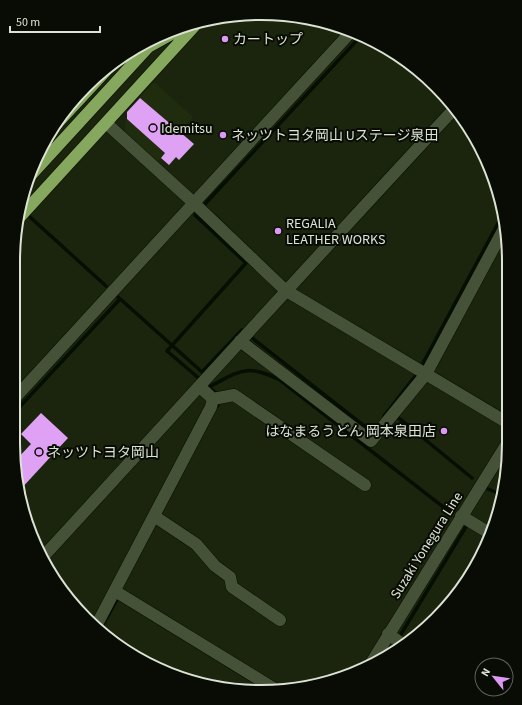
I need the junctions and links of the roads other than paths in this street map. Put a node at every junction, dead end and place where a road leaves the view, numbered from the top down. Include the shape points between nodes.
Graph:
1 (190, 31) edge
2 (347, 36) edge
3 (148, 48) edge
4 (451, 113) edge
5 (106, 123) junction
6 (40, 166) edge
7 (195, 204) junction
8 (26, 211) edge
9 (500, 235) edge
10 (285, 290) junction
11 (244, 336) junction
12 (426, 374) junction
13 (202, 384) junction
14 (20, 392) edge
15 (217, 398) junction
16 (502, 419) edge
17 (501, 453) edge
18 (365, 486) dead end
19 (462, 516) junction
20 (157, 518) junction
21 (486, 531) edge
22 (46, 553) edge
23 (118, 593) junction
24 (280, 620) dead end
25 (99, 622) edge
26 (397, 640) edge
27 (386, 650) edge
28 (268, 685) edge

1 - 5 highway
2 - 7 street
3 - 6 highway
4 - 10 street
5 - 7 street
5 - 8 highway
7 - 10 street
7 - 14 street
9 - 12 street
10 - 11 street
10 - 12 street
11 - 12 street via 372,441
11 - 13 street
12 - 16 street
13 - 15 street
13 - 22 street
15 - 18 street via 234,395
15 - 20 street
17 - 19 street, Suzaki Yonegura Line
19 - 21 street
19 - 26 street, Suzaki Yonegura Line
20 - 23 street
20 - 24 street via 196,544 214,566 230,577 232,587
23 - 25 street
23 - 28 street
26 - 27 street, Suzaki Yonegura Line

